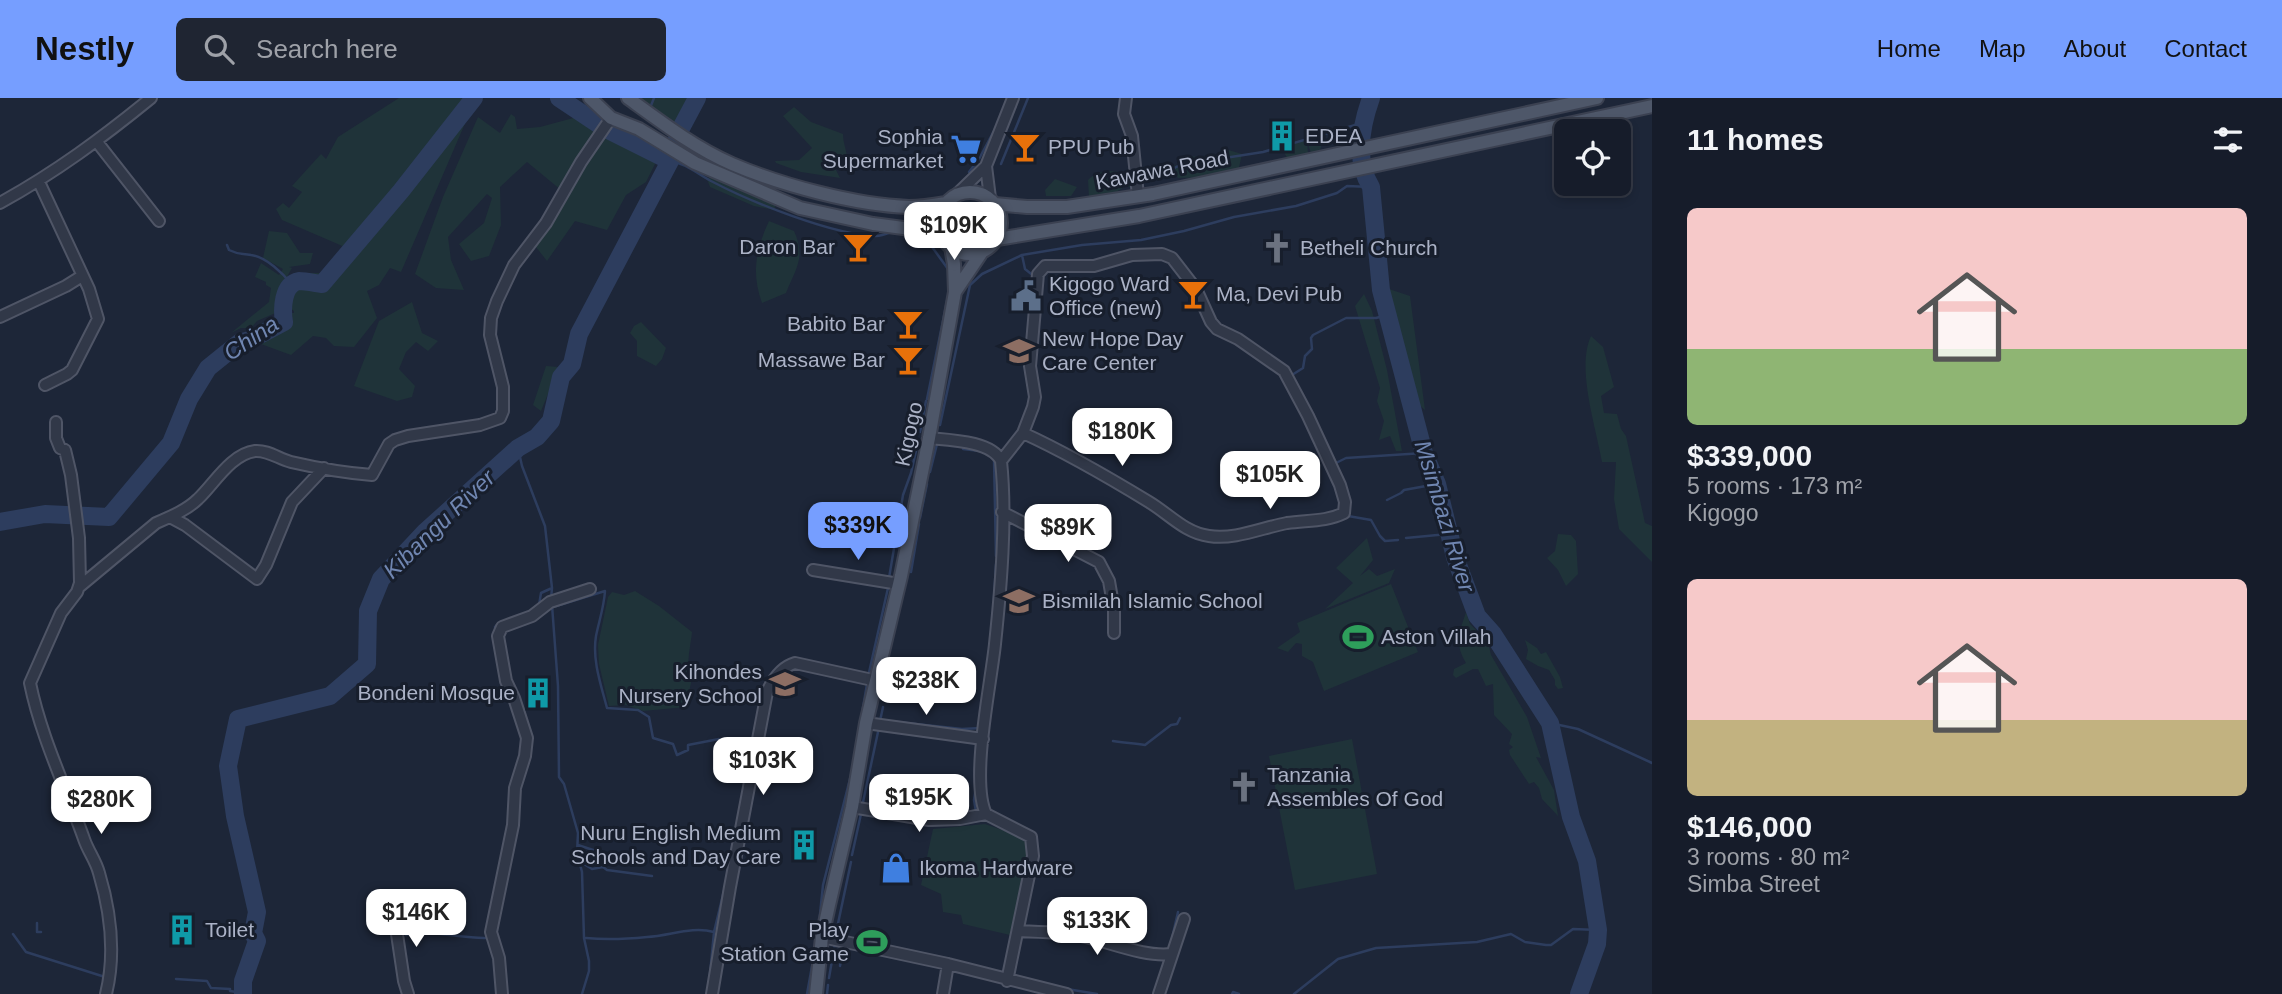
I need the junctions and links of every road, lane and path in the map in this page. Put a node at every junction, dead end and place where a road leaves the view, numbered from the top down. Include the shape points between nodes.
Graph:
1 (151, 98) edge
2 (590, 98) edge
3 (628, 98) edge
4 (1013, 98) edge
5 (1126, 98) edge
6 (1597, 98) edge
7 (1652, 107) edge
8 (611, 118) junction
9 (97, 142) junction
10 (986, 166) junction
11 (38, 182) junction
12 (957, 194) junction
13 (1138, 196) junction
14 (993, 201) junction
15 (0, 203) edge
16 (946, 203) junction
17 (159, 221) dead end
18 (941, 233) junction
19 (997, 239) junction
20 (951, 247) junction
21 (982, 252) junction
22 (82, 276) junction
23 (955, 292) junction
24 (0, 317) edge
25 (45, 384) dead end
26 (56, 422) dead end
27 (1023, 433) junction
28 (929, 438) junction
29 (1001, 461) junction
30 (324, 468) junction
31 (1002, 512) junction
32 (170, 517) junction
33 (814, 570) dead end
34 (899, 584) junction
35 (79, 587) junction
36 (590, 589) dead end
37 (1114, 633) dead end
38 (877, 681) junction
39 (866, 723) junction
40 (983, 739) junction
41 (852, 807) junction
42 (986, 814) junction
43 (394, 914) dead end
44 (1184, 919) dead end
45 (1019, 932) junction
46 (822, 937) junction
47 (1171, 954) junction
48 (948, 964) junction
49 (1007, 981) junction
50 (1044, 992) edge
51 (106, 994) edge
52 (408, 994) edge
53 (502, 994) edge
54 (712, 994) edge
55 (816, 994) edge
56 (943, 994) edge
57 (1067, 994) edge
58 (1159, 994) edge

1 - 9 street
2 - 8 main road
3 - 16 main road via 667,127 732,163 822,193 888,206
4 - 10 street
5 - 13 street via 1124,114 1132,136
6 - 13 main road, Kawawa Road
7 - 19 main road, Kawawa Road via 1139,216
8 - 18 main road via 654,137 682,156 800,208
8 - 30 street via 546,223 514,265 491,318 492,349 503,387 500,418 396,440 389,444 372,475
9 - 11 street
9 - 17 street
10 - 12 street
10 - 14 street
11 - 15 street
11 - 22 street
12 - 14 main road via 974,191
12 - 16 main road
13 - 14 main road, Kawawa Road via 1067,207
14 - 19 main road via 1000,215
16 - 18 main road via 939,218
18 - 20 main road
19 - 21 main road
20 - 21 main road via 960,253
20 - 23 main road
21 - 23 main road
22 - 24 street
22 - 25 street via 97,322 72,370
23 - 28 main road, Kigogo
26 - 35 street via 56,438 65,450 71,475
27 - 27 street via 1130,491 1173,520 1210,536 1325,520 1342,515 1344,509 1333,471 1284,371 1217,329 1196,289 1172,258 1162,254 1132,255 1094,266 1041,269 1030,366 1035,397
27 - 29 street
28 - 29 street via 988,447
28 - 34 main road, Kigogo
29 - 31 street
30 - 32 street via 253,451
30 - 32 street via 292,502 257,579
31 - 37 street via 1099,562 1110,581
31 - 40 street via 1002,561
32 - 35 street via 156,523
33 - 34 street
34 - 38 main road, Kigogo
35 - 51 street via 61,613 30,682 107,900 112,944
36 - 53 street via 545,605 502,627 498,636 506,681 527,738 491,932
38 - 39 main road, Kigogo
38 - 54 street via 795,663 771,682
39 - 40 street
39 - 41 main road, Kigogo
40 - 42 street via 981,799
41 - 42 street via 929,820
41 - 46 main road, Kigogo
42 - 45 street via 1031,837 1033,856
43 - 52 street
44 - 47 street
45 - 47 street via 1063,933 1126,949
45 - 49 street
46 - 48 street
46 - 55 main road, Kigogo
47 - 58 street
48 - 49 street
48 - 56 street
49 - 50 street
50 - 57 street

